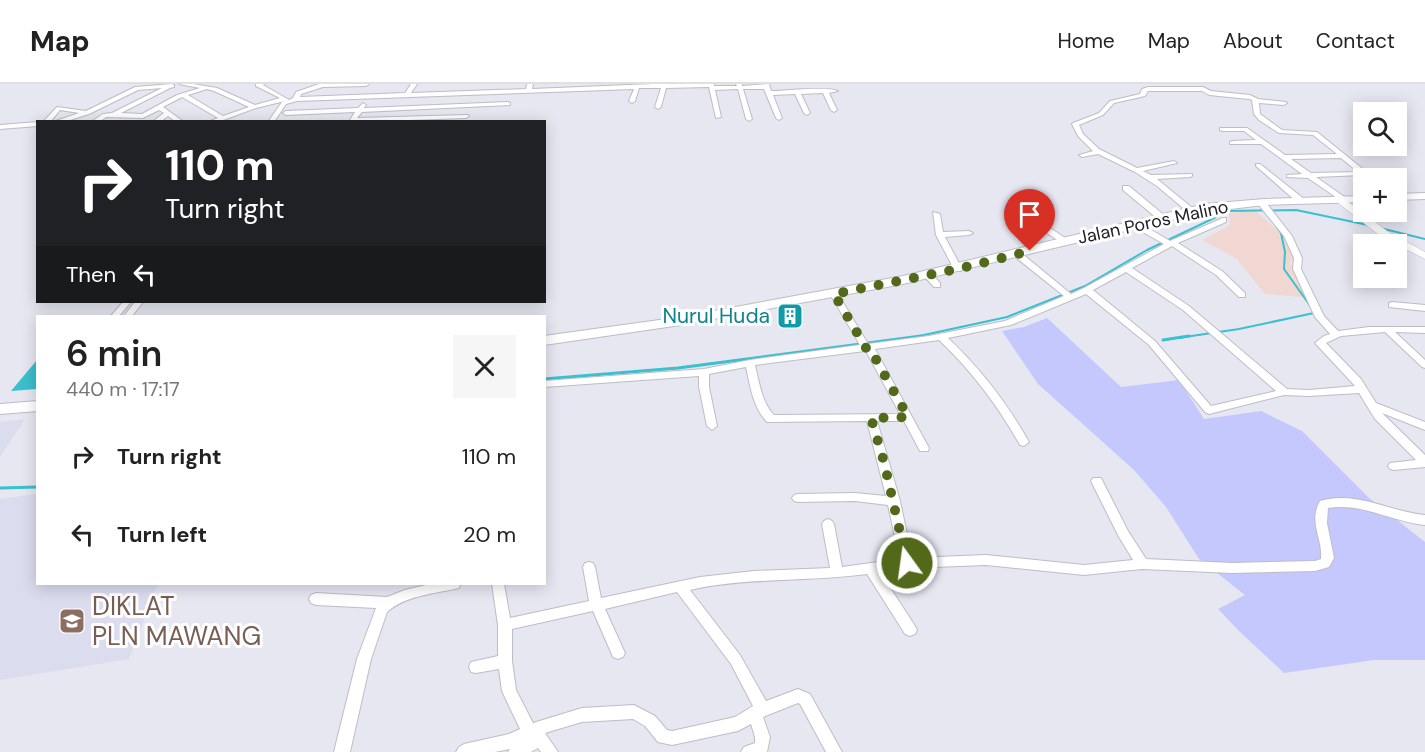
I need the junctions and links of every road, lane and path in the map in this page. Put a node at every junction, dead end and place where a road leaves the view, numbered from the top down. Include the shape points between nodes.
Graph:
1 (223, 84) edge
2 (257, 84) edge
3 (366, 84) edge
4 (414, 84) edge
5 (501, 84) edge
6 (178, 85) edge
7 (324, 85) edge
8 (656, 85) edge
9 (684, 85) edge
10 (664, 86) junction
11 (711, 86) edge
12 (739, 86) edge
13 (529, 87) edge
14 (637, 87) junction
15 (1201, 87) edge
16 (209, 88) junction
17 (768, 88) edge
18 (825, 91) junction
19 (835, 91) dead end
20 (498, 92) junction
21 (797, 92) junction
22 (183, 95) junction
23 (407, 95) junction
24 (367, 97) junction
25 (284, 99) junction
26 (294, 99) junction
27 (632, 101) dead end
28 (1256, 101) junction
29 (508, 104) dead end
30 (1284, 104) dead end
31 (159, 107) junction
32 (255, 107) junction
33 (658, 107) dead end
34 (360, 109) junction
35 (834, 110) dead end
36 (322, 111) junction
37 (278, 112) junction
38 (87, 113) junction
39 (286, 113) junction
40 (807, 113) dead end
41 (167, 114) junction
42 (105, 115) junction
43 (113, 115) junction
44 (466, 116) dead end
45 (133, 117) junction
46 (718, 117) dead end
47 (223, 118) junction
48 (779, 118) dead end
49 (749, 119) dead end
50 (48, 120) edge
51 (63, 120) edge
52 (97, 120) edge
53 (128, 120) edge
54 (158, 120) edge
55 (178, 120) edge
56 (217, 120) edge
57 (272, 120) edge
58 (281, 120) edge
59 (317, 120) edge
60 (354, 120) edge
61 (376, 120) edge
62 (36, 124) edge
63 (0, 127) edge
64 (1222, 129) dead end
65 (1263, 142) junction
66 (1232, 143) dead end
67 (1098, 152) junction
68 (1082, 155) dead end
69 (1339, 156) dead end
70 (1282, 157) junction
71 (1174, 163) dead end
72 (1258, 165) dead end
73 (1358, 168) edge
74 (1136, 170) junction
75 (1353, 174) edge
76 (1190, 175) dead end
77 (1308, 175) junction
78 (1289, 176) dead end
79 (1148, 177) junction
80 (1125, 189) dead end
81 (1407, 197) edge
82 (1423, 198) edge
83 (1353, 199) edge
84 (1341, 200) junction
85 (1301, 201) junction
86 (1264, 207) junction
87 (1203, 211) junction
88 (936, 214) dead end
89 (1162, 218) junction
90 (1031, 219) dead end
91 (1135, 224) junction
92 (969, 233) dead end
93 (940, 235) junction
94 (1067, 242) junction
95 (1171, 244) junction
96 (1017, 254) junction
97 (1423, 254) edge
98 (1126, 268) junction
99 (958, 269) junction
100 (928, 275) junction
101 (938, 285) dead end
102 (1087, 290) junction
103 (1064, 293) junction
104 (834, 294) junction
105 (1242, 295) dead end
106 (126, 303) edge
107 (138, 303) edge
108 (1392, 305) dead end
109 (1425, 308) edge
110 (115, 315) edge
111 (129, 315) edge
112 (1425, 330) edge
113 (1389, 331) junction
114 (1335, 334) junction
115 (942, 337) junction
116 (546, 341) edge
117 (868, 347) junction
118 (750, 363) junction
119 (1425, 365) edge
120 (704, 372) junction
121 (546, 384) edge
122 (1362, 389) junction
123 (1284, 392) junction
124 (1372, 405) junction
125 (36, 406) edge
126 (0, 408) edge
127 (908, 417) junction
128 (871, 418) junction
129 (712, 426) dead end
130 (1425, 426) edge
131 (1024, 442) dead end
132 (924, 448) dead end
133 (1425, 463) edge
134 (1394, 466) dead end
135 (1097, 481) dead end
136 (798, 498) dead end
137 (894, 501) junction
138 (1425, 520) edge
139 (828, 525) dead end
140 (907, 563) junction
141 (1142, 564) junction
142 (589, 567) dead end
143 (872, 569) junction
144 (837, 573) junction
145 (450, 585) edge
146 (498, 585) edge
147 (680, 586) junction
148 (316, 599) dead end
149 (387, 603) junction
150 (596, 604) junction
151 (506, 625) junction
152 (910, 630) dead end
153 (618, 652) dead end
154 (505, 661) junction
155 (476, 667) dead end
156 (758, 712) junction
157 (535, 736) junction
158 (342, 752) edge
159 (464, 752) edge
160 (516, 752) edge
161 (550, 752) edge
162 (749, 752) edge
163 (834, 752) edge

1 - 16 street
2 - 25 street
3 - 7 street
4 - 23 street
5 - 20 street
6 - 16 street
6 - 38 street via 137,88
6 - 43 street
7 - 26 street via 298,93
8 - 10 street
8 - 14 street
9 - 10 street
9 - 11 street
10 - 33 street
11 - 12 street
11 - 46 street
12 - 17 street
12 - 49 street
13 - 14 street
13 - 20 street
14 - 27 street
15 - 28 street via 1209,93
15 - 67 street via 1149,88 1143,95 1112,102 1101,114 1075,124
16 - 22 street
16 - 32 street
17 - 21 street
17 - 48 street
18 - 19 street
18 - 21 street
18 - 35 street
20 - 23 street
21 - 40 street
22 - 31 street
22 - 47 street
23 - 24 street
24 - 26 street
24 - 34 street
25 - 26 street
25 - 32 street
26 - 37 street via 284,103
26 - 39 street
28 - 30 street
28 - 73 street via 1261,118 1281,132 1315,134
29 - 34 street
31 - 41 street
31 - 45 street
32 - 37 street
32 - 47 street
34 - 36 street
34 - 60 street
36 - 39 street
36 - 59 street
37 - 57 street
38 - 42 street
38 - 50 street via 58,108
38 - 51 street
39 - 58 street
41 - 54 street
41 - 55 street
42 - 43 street
42 - 52 street
43 - 45 street
44 - 61 street
45 - 53 street
47 - 56 street
62 - 63 street
64 - 65 street via 1245,129
65 - 66 street
65 - 70 street
67 - 68 street
67 - 74 street
69 - 70 street
70 - 77 street
71 - 74 street
72 - 85 street
74 - 79 street
75 - 77 street
76 - 79 street
77 - 78 street
77 - 84 street
79 - 87 street
80 - 89 street
81 - 82 main road
83 - 84 main road, Jalan Poros Malino
84 - 85 main road, Jalan Poros Malino
84 - 97 street via 1383,233
85 - 86 main road, Jalan Poros Malino
86 - 87 main road, Jalan Poros Malino
86 - 114 street via 1288,236 1298,258 1297,269 1320,317
87 - 89 main road, Jalan Poros Malino
87 - 95 street via 1223,220
88 - 93 street
89 - 91 main road, Jalan Poros Malino
90 - 94 street
91 - 94 main road, Jalan Poros Malino
91 - 95 street
92 - 93 street
93 - 99 street
94 - 96 main road, Jalan Poros Malino
95 - 98 street
95 - 105 street via 1219,273
96 - 99 main road, Jalan Poros Malino
96 - 103 street
98 - 102 street
98 - 123 street via 1186,308
99 - 100 main road, Jalan Poros Malino
100 - 101 street
100 - 104 main road, Jalan Poros Malino
102 - 103 street
102 - 123 street via 1152,343 1209,410
103 - 115 street via 1008,323
104 - 116 main road, Jalan Poros Malino
104 - 117 street
106 - 110 street
107 - 111 street
108 - 109 street
112 - 113 street
113 - 114 street
113 - 119 street
114 - 122 street via 1320,343
115 - 117 street
115 - 131 street via 972,365 1007,411
117 - 118 street
117 - 127 street
118 - 120 street
118 - 128 street via 763,409 771,419
120 - 121 street
120 - 129 street
122 - 123 street
122 - 124 street
124 - 130 street
124 - 133 street
125 - 126 main road
127 - 128 street
127 - 132 street
128 - 137 street
133 - 134 street
135 - 141 street
136 - 137 street
137 - 140 street
138 - 141 street via 1329,502 1320,510 1327,546 1325,563 1232,568
139 - 144 street
140 - 141 street via 986,560 1084,570
140 - 143 street
142 - 150 street
143 - 144 street
143 - 152 street
144 - 147 street via 754,576
145 - 149 street
146 - 151 street
147 - 150 street
147 - 156 street via 736,660 755,691
148 - 149 street
149 - 158 street via 371,635
150 - 151 street
150 - 153 street
151 - 154 street
154 - 155 street
154 - 157 street via 509,691
156 - 157 street via 721,729 672,738 663,737 650,721 634,712 582,715 543,726
156 - 162 street via 763,746
156 - 163 street via 798,696 805,699
157 - 159 street
157 - 160 street
157 - 161 street

